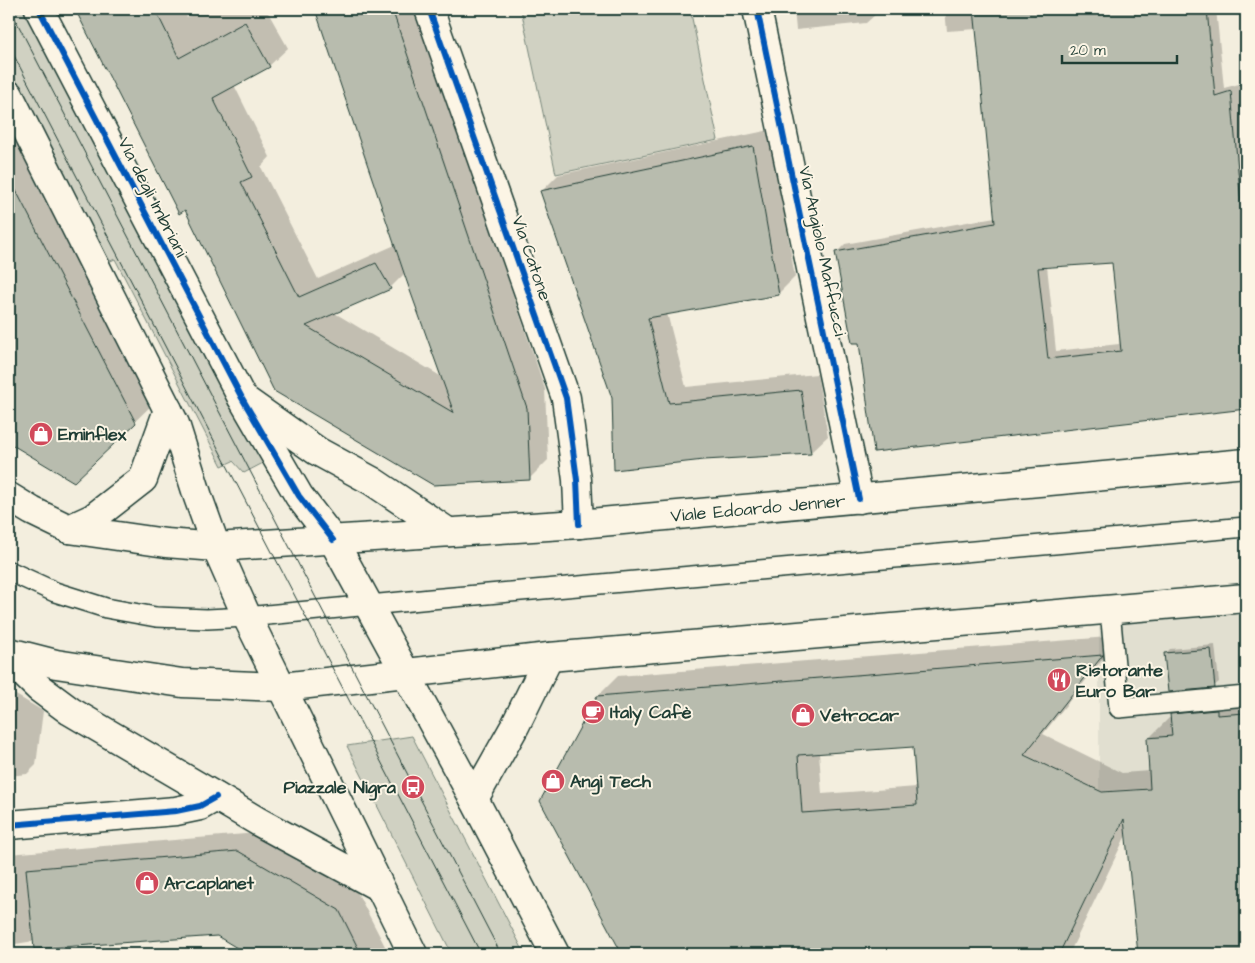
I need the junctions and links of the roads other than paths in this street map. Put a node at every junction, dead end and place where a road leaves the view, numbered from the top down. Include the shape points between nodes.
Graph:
1 (39, 9) edge
2 (429, 9) edge
3 (757, 9) edge
4 (9, 96) edge
5 (242, 398) junction
6 (168, 410) junction
7 (1246, 463) edge
8 (9, 497) edge
9 (859, 499) junction
10 (579, 524) junction
11 (1246, 527) edge
12 (69, 529) junction
13 (448, 532) junction
14 (333, 540) junction
15 (216, 546) junction
16 (9, 571) edge
17 (1246, 598) edge
18 (369, 606) junction
19 (1110, 610) junction
20 (247, 617) junction
21 (9, 652) edge
22 (549, 657) junction
23 (9, 658) edge
24 (405, 672) junction
25 (282, 687) junction
26 (1246, 696) edge
27 (216, 797) junction
28 (474, 799) junction
29 (9, 825) edge
30 (378, 887) junction
31 (413, 954) edge
32 (555, 954) edge

1 - 5 main road, Via degli Imbriani
2 - 10 main road, Via Catone via 566,398 577,480
3 - 9 main road, Via Angiolo Maffucci
4 - 6 main road
5 - 13 main road via 317,451 372,481
5 - 14 main road, Via degli Imbriani via 299,496
6 - 12 main road via 143,479 93,518
6 - 15 main road
7 - 9 main road, Viale Edoardo Jenner
8 - 12 main road, Viale Edoardo Jenner
9 - 10 main road, Viale Edoardo Jenner
10 - 13 main road, Viale Edoardo Jenner
11 - 18 lane
12 - 15 main road, Viale Edoardo Jenner via 166,543
13 - 14 main road, Viale Edoardo Jenner
14 - 15 main road, Viale Edoardo Jenner
14 - 18 main road, Via degli Imbriani
15 - 20 main road
16 - 20 lane via 72,598 106,608 186,619
17 - 19 main road
18 - 20 lane
18 - 24 main road, Via degli Imbriani
19 - 22 main road
19 - 26 lane via 1118,708
20 - 25 main road
21 - 25 main road via 56,664 182,683
22 - 24 main road
22 - 28 main road
23 - 27 main road via 58,703
24 - 25 main road
24 - 28 main road, Via degli Imbriani
25 - 30 main road
27 - 29 main road via 200,806 176,811
27 - 30 main road
28 - 32 main road, Via degli Imbriani
30 - 31 main road

